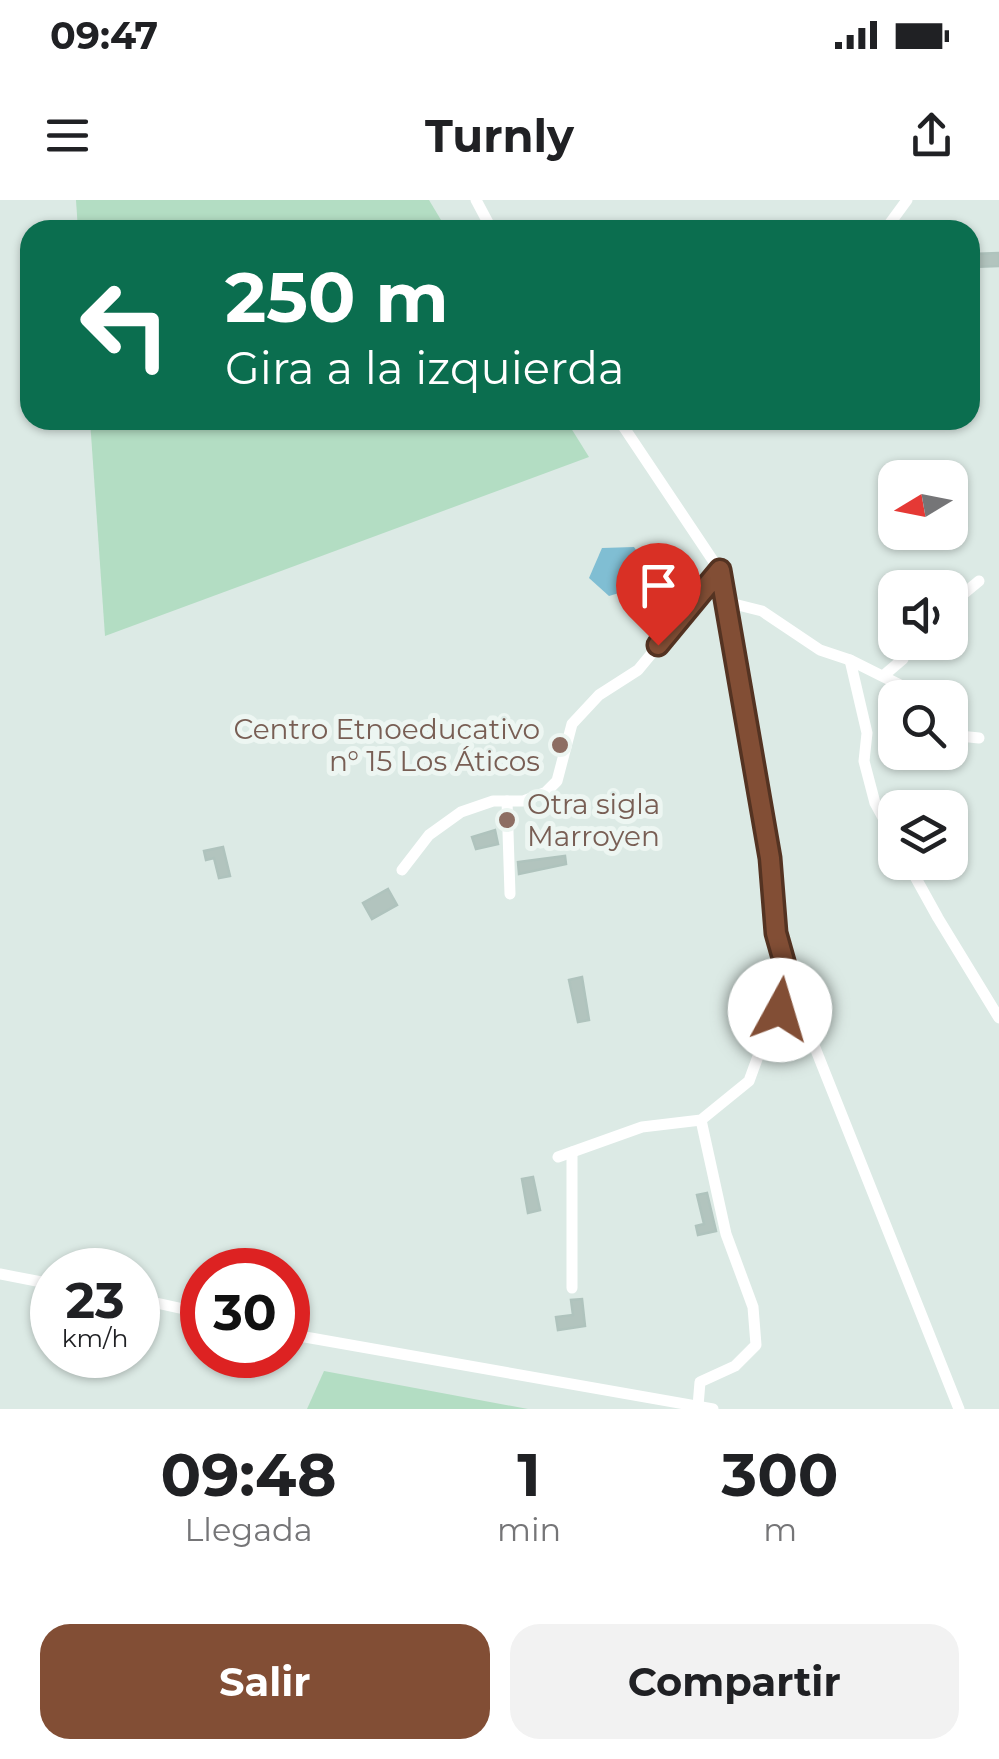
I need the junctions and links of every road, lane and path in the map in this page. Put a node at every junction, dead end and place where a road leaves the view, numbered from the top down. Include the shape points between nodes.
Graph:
1 (907, 200) edge
2 (892, 220) edge
3 (626, 430) edge
4 (720, 570) junction
5 (979, 582) dead end
6 (968, 591) edge
7 (726, 602) junction
8 (850, 660) junction
9 (902, 660) edge
10 (883, 676) junction
11 (891, 680) edge
12 (968, 737) edge
13 (979, 738) dead end
14 (507, 801) junction
15 (878, 809) edge
16 (402, 870) dead end
17 (918, 880) edge
18 (510, 894) dead end
19 (792, 990) junction
20 (997, 1012) edge
21 (701, 1120) junction
22 (572, 1152) junction
23 (558, 1157) dead end
24 (0, 1274) edge
25 (30, 1280) edge
26 (572, 1288) dead end
27 (310, 1338) edge
28 (698, 1406) junction
29 (713, 1409) edge
30 (959, 1409) edge

1 - 2 street
3 - 4 street
4 - 7 street
4 - 14 street via 638,670 599,695 572,724 556,781 546,792
5 - 6 street
7 - 8 street via 762,611 820,650
7 - 19 street via 770,858 776,933
8 - 10 street
8 - 15 street
9 - 10 street
10 - 11 street
12 - 13 street
14 - 16 street via 461,812 429,835
14 - 18 street
17 - 20 street
19 - 21 street via 749,1081
19 - 30 street
21 - 22 street via 642,1128
21 - 28 street via 726,1234 753,1306 756,1345 735,1366 700,1382
22 - 23 street
22 - 26 street
24 - 25 street
27 - 28 street
28 - 29 street

